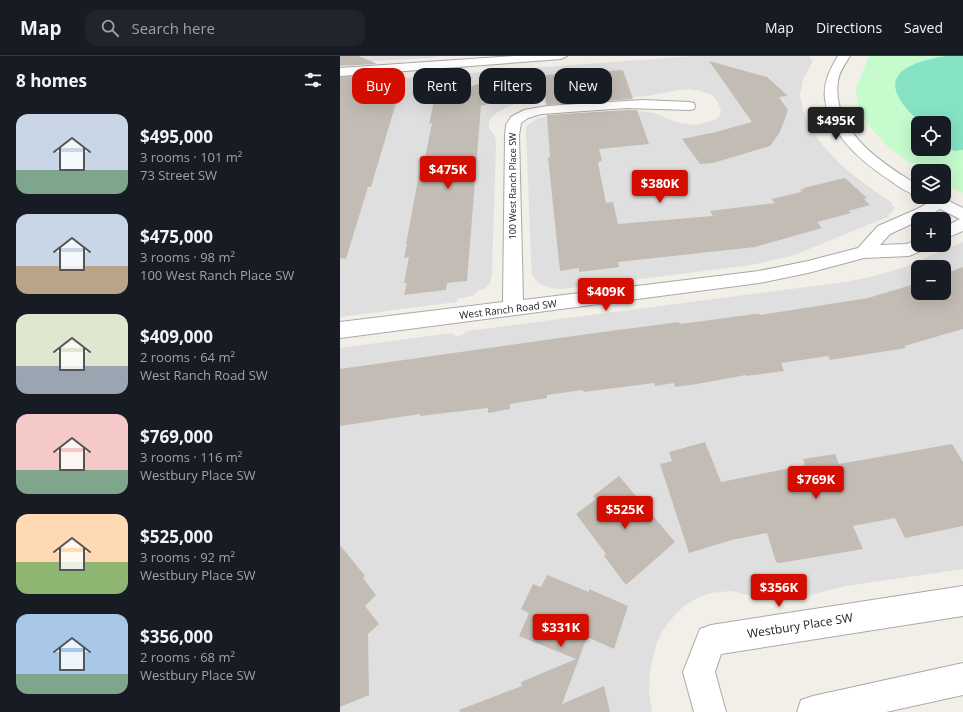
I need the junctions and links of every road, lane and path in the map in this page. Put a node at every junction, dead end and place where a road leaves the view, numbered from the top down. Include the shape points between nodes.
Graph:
1 (561, 56) edge
2 (844, 56) edge
3 (462, 60) edge
4 (340, 72) edge
5 (689, 106) dead end
6 (911, 186) edge
7 (931, 204) edge
8 (942, 204) edge
9 (963, 214) edge
10 (963, 224) edge
11 (951, 230) edge
12 (911, 249) edge
13 (864, 252) junction
14 (513, 308) junction
15 (340, 330) edge
16 (963, 601) edge
17 (963, 679) edge
18 (710, 712) edge
19 (813, 712) edge

1 - 3 street
2 - 6 street via 832,80 830,92 836,118 863,152
3 - 4 street
5 - 14 street, 100 West Ranch Place SW via 613,104 535,111 516,119 512,126
7 - 13 street via 924,213 884,230
8 - 9 street
10 - 11 street
12 - 13 street, West Ranch Road SW
13 - 14 street, West Ranch Road SW via 814,266 759,277
14 - 15 street, West Ranch Road SW
16 - 18 street, Westbury Place SW via 711,640 699,672
17 - 19 street

